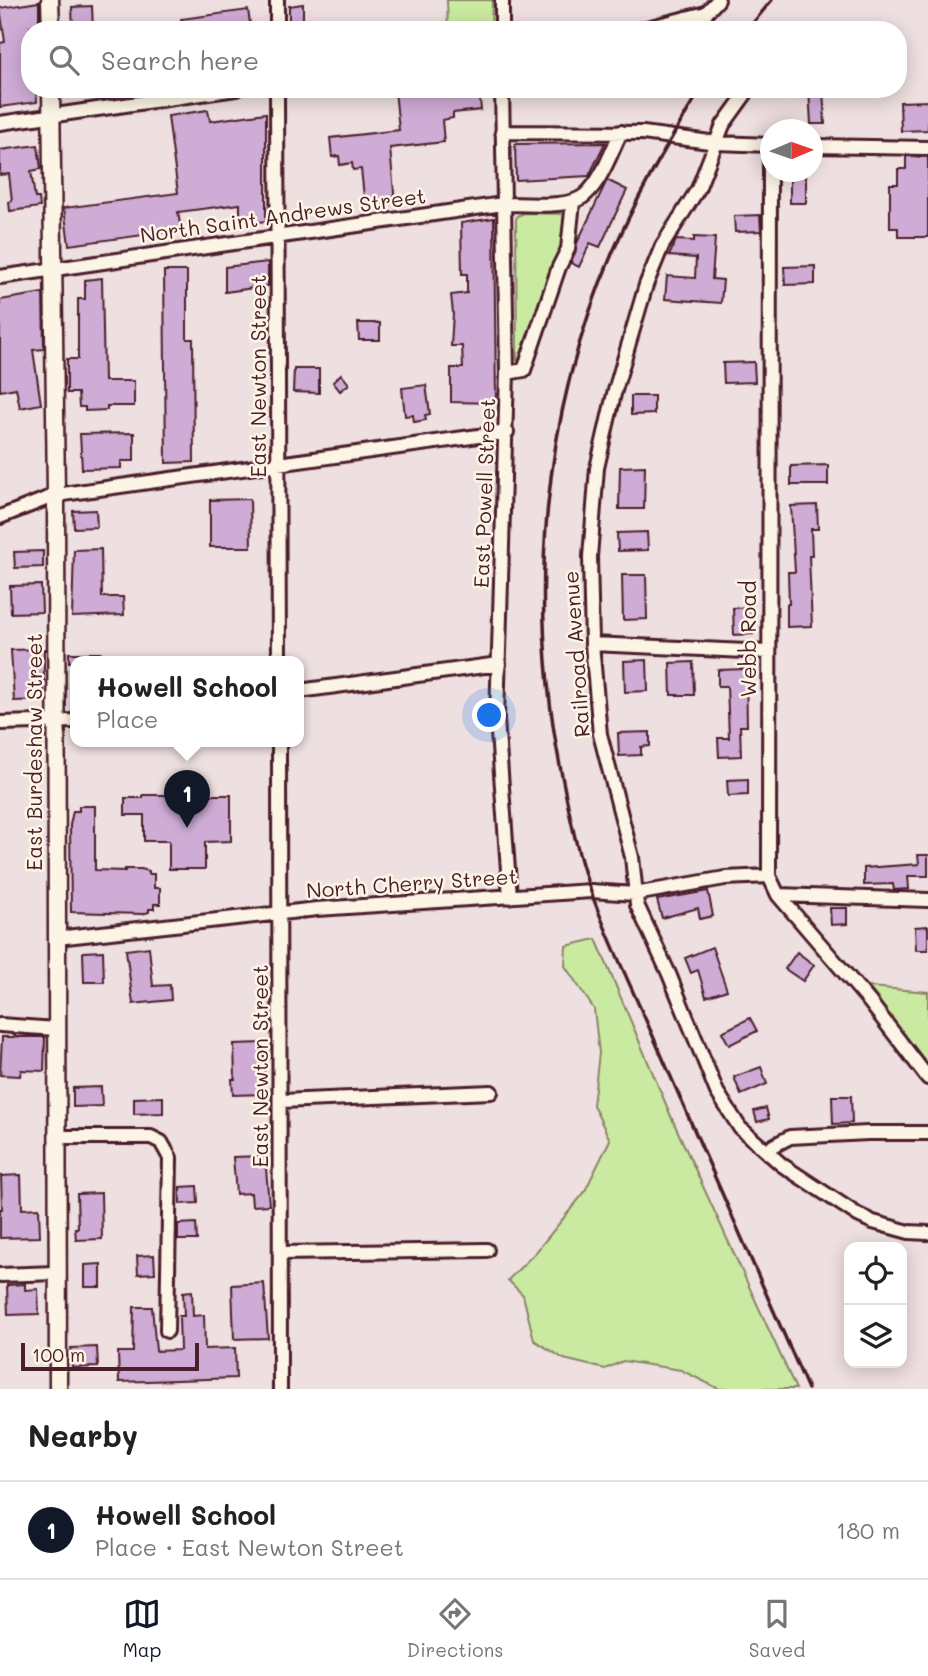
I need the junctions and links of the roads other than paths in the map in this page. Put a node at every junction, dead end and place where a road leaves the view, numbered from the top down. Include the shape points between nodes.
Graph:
1 (50, 0) edge
2 (276, 0) edge
3 (502, 0) edge
4 (718, 0) edge
5 (51, 21) edge
6 (277, 21) edge
7 (502, 21) edge
8 (674, 21) edge
9 (51, 98) edge
10 (172, 98) edge
11 (277, 98) edge
12 (502, 98) edge
13 (742, 98) edge
14 (52, 115) junction
15 (0, 123) edge
16 (502, 132) junction
17 (621, 132) junction
18 (717, 143) junction
19 (760, 145) edge
20 (823, 146) edge
21 (928, 148) edge
22 (770, 182) edge
23 (573, 202) junction
24 (503, 204) junction
25 (277, 236) junction
26 (53, 269) junction
27 (0, 277) edge
28 (507, 373) junction
29 (506, 432) junction
30 (278, 463) junction
31 (56, 495) junction
32 (0, 517) edge
33 (592, 644) junction
34 (768, 652) junction
35 (279, 656) edge
36 (499, 664) junction
37 (304, 690) edge
38 (70, 721) edge
39 (56, 722) junction
40 (0, 723) edge
41 (279, 747) edge
42 (769, 876) junction
43 (635, 894) junction
44 (778, 895) junction
45 (510, 897) junction
46 (928, 900) edge
47 (280, 913) junction
48 (57, 939) junction
49 (0, 1025) edge
50 (56, 1029) junction
51 (928, 1078) edge
52 (491, 1092) dead end
53 (281, 1101) junction
54 (928, 1133) edge
55 (56, 1137) junction
56 (768, 1153) junction
57 (928, 1233) edge
58 (487, 1250) dead end
59 (281, 1253) junction
60 (56, 1273) junction
61 (0, 1275) edge
62 (167, 1331) dead end
63 (58, 1389) edge
64 (280, 1389) edge

1 - 5 street
2 - 6 street
3 - 7 street
4 - 8 street via 706,13
9 - 14 street, East Burdeshaw Street
10 - 14 street
11 - 25 street, East Newton Street
12 - 16 street, East Powell Street
13 - 18 street, Railroad Avenue via 723,125
14 - 15 street
14 - 26 street, East Burdeshaw Street
16 - 17 street
16 - 24 street, East Powell Street
17 - 18 street
17 - 23 street via 592,187
18 - 19 street
18 - 33 street, Railroad Avenue via 698,189 662,246 614,394 593,508 589,568
20 - 21 street
22 - 34 street, Webb Road
23 - 24 street, North Saint Andrews Street
23 - 28 street via 568,249 524,370
24 - 25 street, North Saint Andrews Street
24 - 28 street, East Powell Street
25 - 26 street, North Saint Andrews Street
25 - 30 street, East Newton Street
26 - 27 street, North Saint Andrews Street
26 - 31 street, East Burdeshaw Street
28 - 29 street, East Powell Street
29 - 30 street
29 - 36 street, East Powell Street
30 - 31 street
30 - 35 street, East Newton Street
31 - 32 street
31 - 39 street, East Burdeshaw Street
33 - 34 street
33 - 43 street, Railroad Avenue via 600,734 632,857
34 - 42 street, Webb Road
36 - 37 street
36 - 45 street, East Powell Street via 498,745
38 - 39 street
39 - 40 street
39 - 48 street, East Burdeshaw Street
41 - 47 street, East Newton Street
42 - 43 street, North Cherry Street via 724,877
42 - 44 street, Webb Road
43 - 45 street, North Cherry Street via 591,891
43 - 56 street, Railroad Avenue via 717,1092 740,1128
44 - 46 street
44 - 51 street, Webb Road
45 - 47 street, North Cherry Street
47 - 48 street, North Cherry Street
47 - 53 street, East Newton Street
48 - 50 street, East Burdeshaw Street
49 - 50 street
50 - 55 street, East Burdeshaw Street
52 - 53 street
53 - 59 street, East Newton Street
54 - 56 street via 790,1137
55 - 60 street, East Burdeshaw Street
55 - 62 street via 150,1137 166,1147 170,1158
56 - 57 street, Railroad Avenue via 858,1215 890,1228
58 - 59 street
59 - 64 street, East Newton Street
60 - 61 street
60 - 63 street, East Burdeshaw Street

